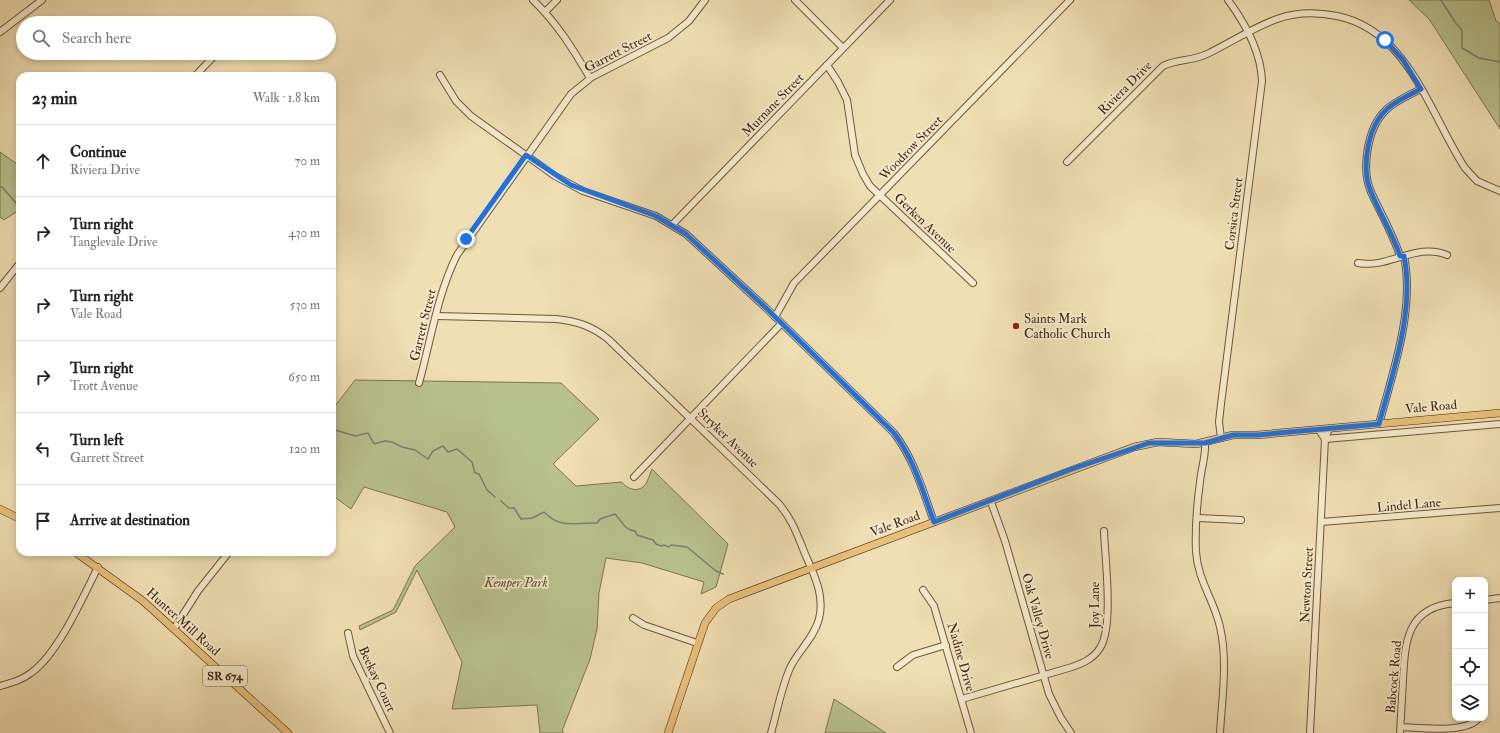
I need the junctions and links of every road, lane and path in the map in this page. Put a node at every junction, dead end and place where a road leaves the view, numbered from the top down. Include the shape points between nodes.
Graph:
1 (42, 0) edge
2 (532, 0) edge
3 (557, 0) edge
4 (705, 0) edge
5 (795, 0) edge
6 (890, 0) edge
7 (1070, 0) edge
8 (1228, 0) edge
9 (545, 12) junction
10 (21, 16) edge
11 (16, 20) edge
12 (0, 32) edge
13 (1247, 33) junction
14 (843, 48) junction
15 (210, 60) edge
16 (827, 65) junction
17 (199, 72) edge
18 (440, 75) dead end
19 (590, 78) junction
20 (1421, 89) junction
21 (526, 155) junction
22 (1067, 162) dead end
23 (1500, 191) edge
24 (880, 195) junction
25 (672, 225) junction
26 (1447, 255) dead end
27 (1402, 256) junction
28 (1358, 263) dead end
29 (16, 268) edge
30 (973, 283) dead end
31 (0, 288) edge
32 (436, 316) junction
33 (775, 317) junction
34 (782, 324) junction
35 (419, 383) dead end
36 (1500, 413) edge
37 (691, 418) junction
38 (1379, 424) junction
39 (1500, 424) edge
40 (1329, 429) junction
41 (1319, 430) junction
42 (1221, 438) junction
43 (1325, 439) junction
44 (1205, 443) junction
45 (634, 477) dead end
46 (991, 502) junction
47 (0, 508) edge
48 (1500, 508) edge
49 (16, 517) edge
50 (1198, 518) junction
51 (1241, 520) dead end
52 (934, 522) junction
53 (1321, 522) junction
54 (1104, 531) dead end
55 (81, 556) edge
56 (227, 556) edge
57 (98, 567) junction
58 (812, 568) junction
59 (923, 590) dead end
60 (1500, 598) edge
61 (1488, 600) edge
62 (1452, 604) edge
63 (633, 618) dead end
64 (174, 629) junction
65 (348, 633) dead end
66 (697, 643) junction
67 (946, 645) junction
68 (897, 666) dead end
69 (1044, 676) junction
70 (0, 686) edge
71 (962, 699) junction
72 (1476, 721) edge
73 (1400, 730) edge
74 (288, 733) edge
75 (390, 733) edge
76 (668, 733) edge
77 (771, 733) edge
78 (971, 733) edge
79 (1071, 733) edge
80 (1220, 733) edge
81 (1310, 733) edge

1 - 10 street
2 - 9 street
3 - 9 street
4 - 19 street, Garrett Street via 689,21 668,38
5 - 14 street
6 - 14 street, Murnane Street
7 - 24 street, Woodrow Street
8 - 13 street, Corsica Street
9 - 19 street via 563,33
11 - 12 street
13 - 20 street, Riviera Drive via 1277,19 1302,14 1328,14 1352,20 1375,32 1394,48
13 - 22 street, Riviera Drive via 1199,58 1176,61 1163,66
13 - 42 street, Corsica Street via 1260,61 1262,81 1221,404
14 - 16 street, Murnane Street
15 - 17 street
16 - 24 street, Gerken Avenue via 847,100 858,164 870,186
16 - 25 street, Murnane Street
18 - 21 street via 456,101 471,116
19 - 21 street, Garrett Street via 564,103
20 - 23 street, Riviera Drive via 1465,168 1477,181
20 - 27 street via 1392,105 1380,116 1372,131 1368,151 1369,186
21 - 25 street via 555,176 583,191 643,211
21 - 32 street, Garrett Street via 457,255 446,278
24 - 30 street, Gerken Avenue
24 - 33 street, Woodrow Street via 794,283
25 - 33 street via 719,264
26 - 27 street via 1429,251
27 - 28 street via 1373,264
27 - 38 street via 1407,287 1403,325
29 - 31 street
32 - 35 street, Garrett Street
32 - 37 street, Stryker Avenue via 556,319 580,323 608,338
33 - 34 street
34 - 37 street
34 - 52 street via 894,433 915,469
36 - 38 main road, Vale Road
37 - 45 street
37 - 58 street, Stryker Avenue via 779,504 791,521
38 - 40 main road, Vale Road
39 - 43 street
40 - 41 main road, Vale Road
40 - 43 street, Newton Street
41 - 42 main road, Vale Road via 1233,435
41 - 43 street
42 - 44 main road, Vale Road
43 - 53 street, Newton Street
44 - 46 main road, Vale Road via 1158,442 1134,447
44 - 50 street via 1199,484
46 - 52 main road, Vale Road
46 - 69 street, Oak Valley Drive via 1005,541
47 - 49 main road
48 - 53 street, Lindel Lane
50 - 51 street
50 - 80 street via 1196,550 1199,573 1216,611 1223,639
52 - 58 main road, Vale Road
53 - 81 street, Newton Street
54 - 69 street, Joy Lane via 1107,618 1103,642 1095,655 1083,663
55 - 57 main road, Hunter Mill Road / SR 674
56 - 64 street via 198,591
57 - 64 main road, Hunter Mill Road / SR 674 via 143,601
57 - 70 street via 46,660 25,677
58 - 66 main road, Vale Road via 722,603 711,614
58 - 77 street, Stryker Avenue via 820,593 819,620 790,668
59 - 67 street, Nadine Drive via 934,606
60 - 61 street
62 - 73 street, Babcock Road via 1438,606 1425,614 1409,633 1404,650
63 - 66 street via 644,625
64 - 74 main road, Hunter Mill Road / SR 674
65 - 75 street, Beekay Court via 353,656
66 - 76 main road, Vale Road
67 - 68 street via 913,655
67 - 71 street, Nadine Drive
69 - 71 street, Joy Lane
69 - 79 street, Oak Valley Drive via 1054,707
71 - 78 street, Nadine Drive
72 - 73 street via 1459,730

